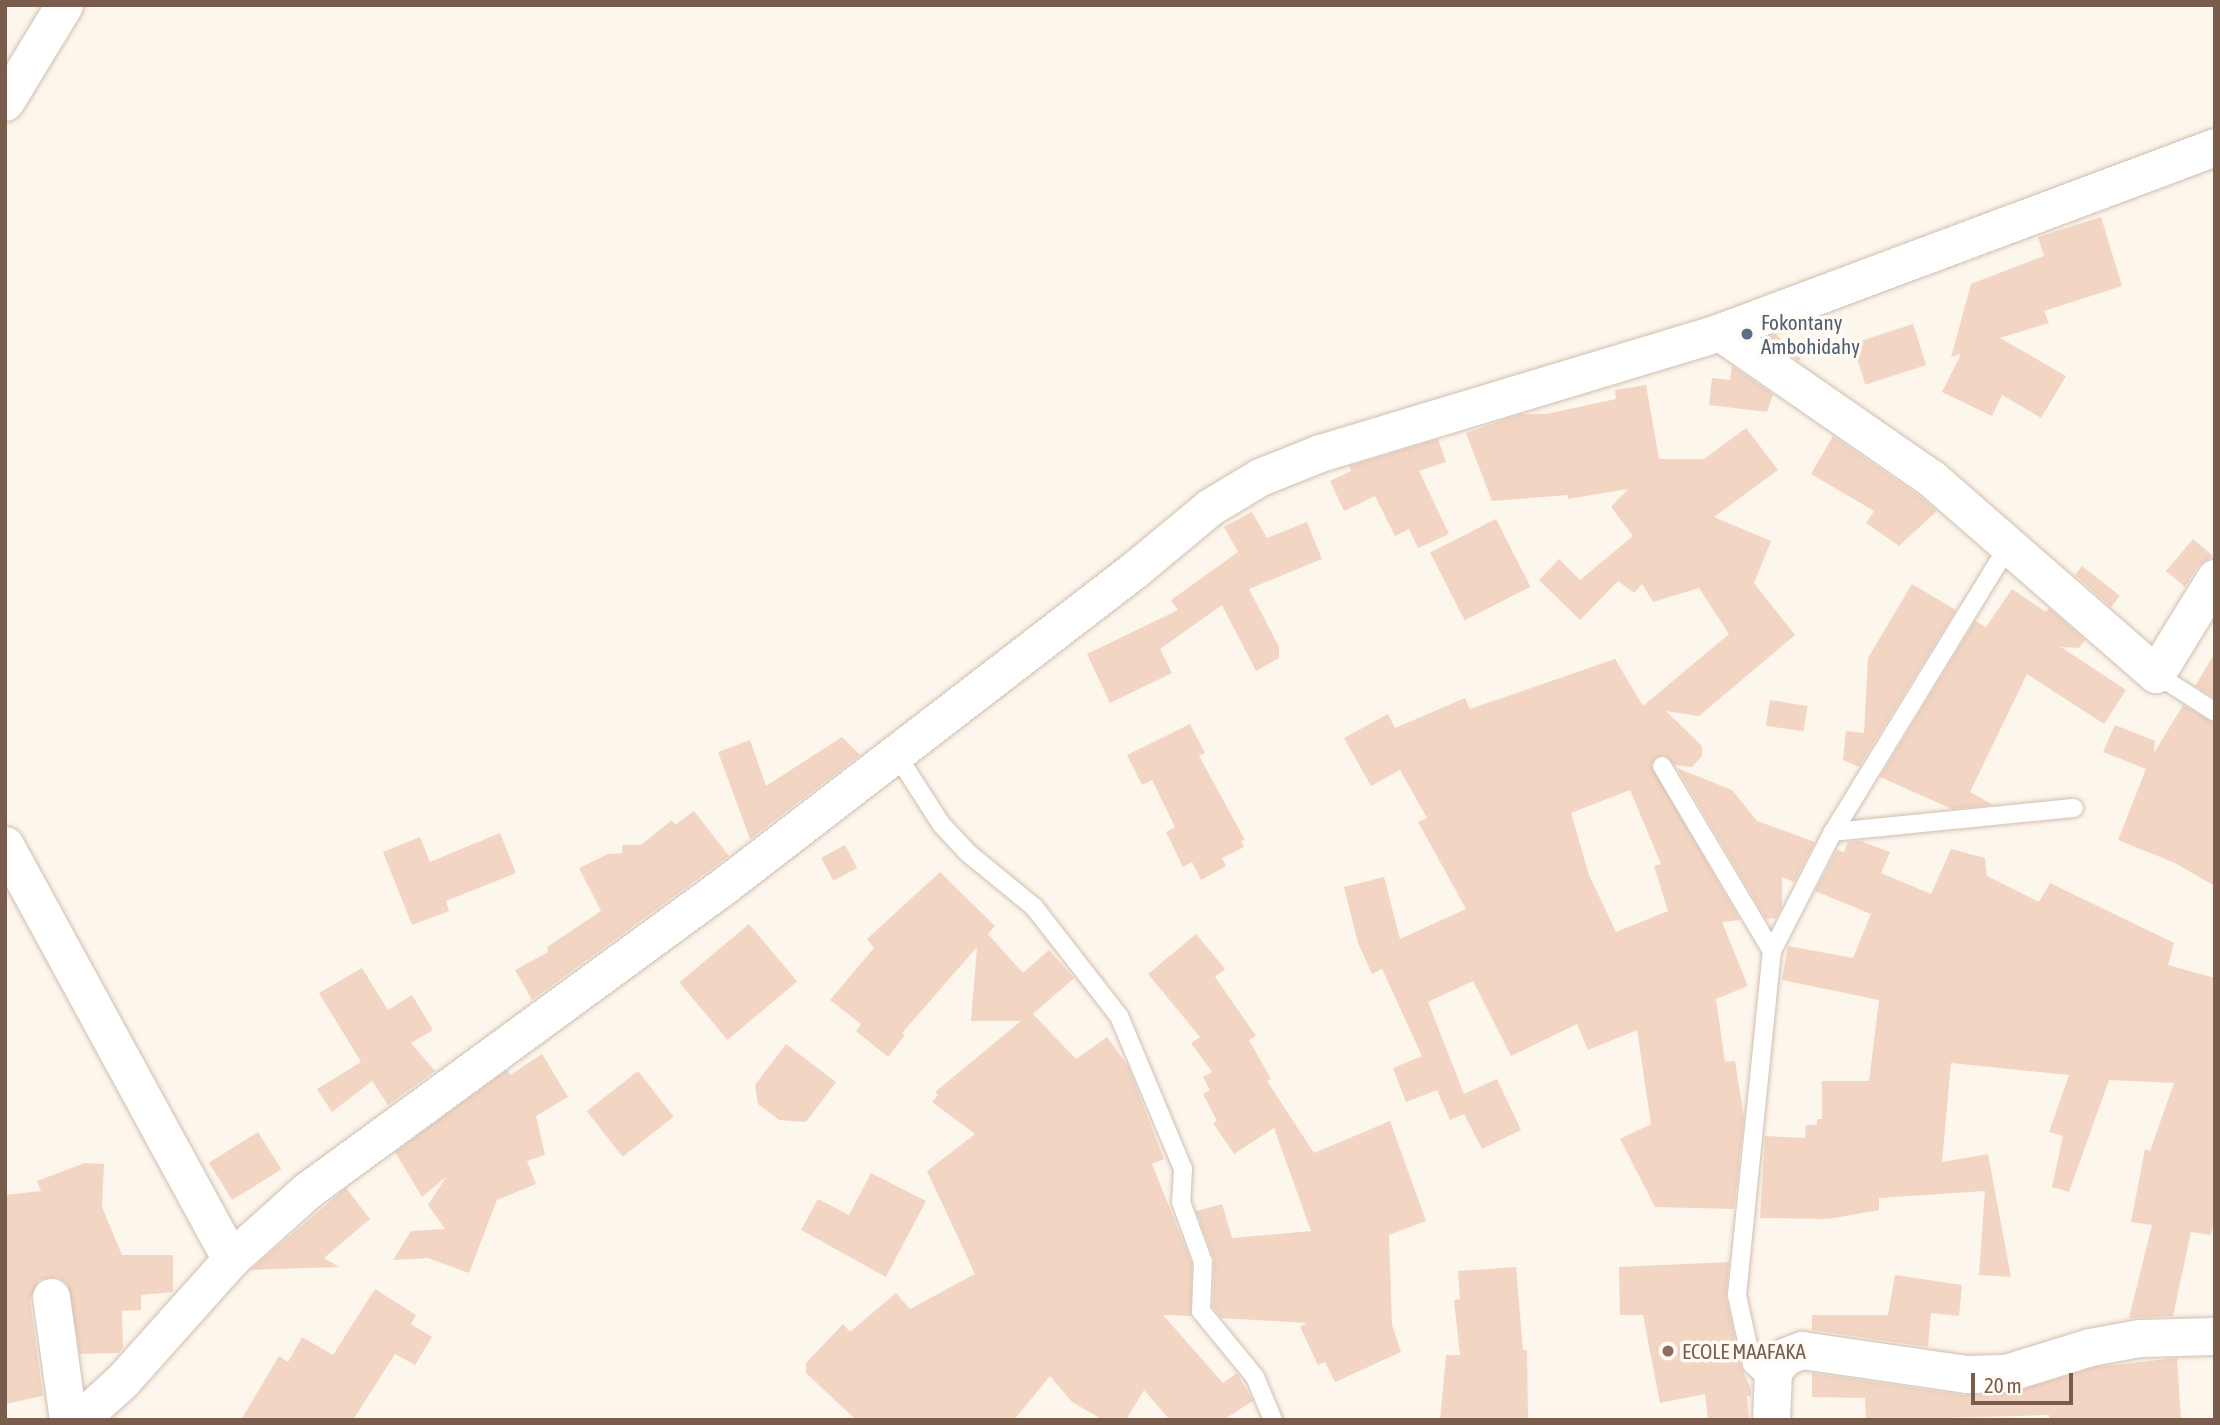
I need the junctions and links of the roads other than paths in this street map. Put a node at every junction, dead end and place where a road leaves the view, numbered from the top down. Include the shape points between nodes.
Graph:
1 (64, 5) edge
2 (5, 102) edge
3 (2215, 147) edge
4 (1720, 332) junction
5 (2007, 548) junction
6 (2215, 579) edge
7 (2156, 674) junction
8 (2215, 712) edge
9 (895, 752) junction
10 (1662, 766) dead end
11 (2074, 808) dead end
12 (1833, 832) junction
13 (5, 845) edge
14 (1772, 951) junction
15 (230, 1259) junction
16 (51, 1297) dead end
17 (2215, 1336) edge
18 (1771, 1382) junction
19 (68, 1420) edge
20 (79, 1420) edge
21 (1273, 1420) edge
22 (1771, 1420) edge

1 - 2 street
3 - 4 street
4 - 5 street via 1931,478
4 - 9 street via 1320,453 1261,477 1210,506 1133,571
5 - 7 street
5 - 12 lane
6 - 7 street
7 - 8 lane
9 - 15 street via 721,888 308,1190
9 - 21 lane via 941,824 968,853 1034,907 1119,1016 1183,1169 1181,1202 1203,1262 1202,1311 1255,1377
10 - 14 lane
11 - 12 lane
12 - 14 lane
13 - 15 street
14 - 18 lane via 1737,1295 1752,1364
15 - 20 street via 122,1381
16 - 19 street
17 - 18 street via 2139,1338 2090,1347 2006,1373 1966,1374 1802,1350 1777,1363
18 - 22 street

